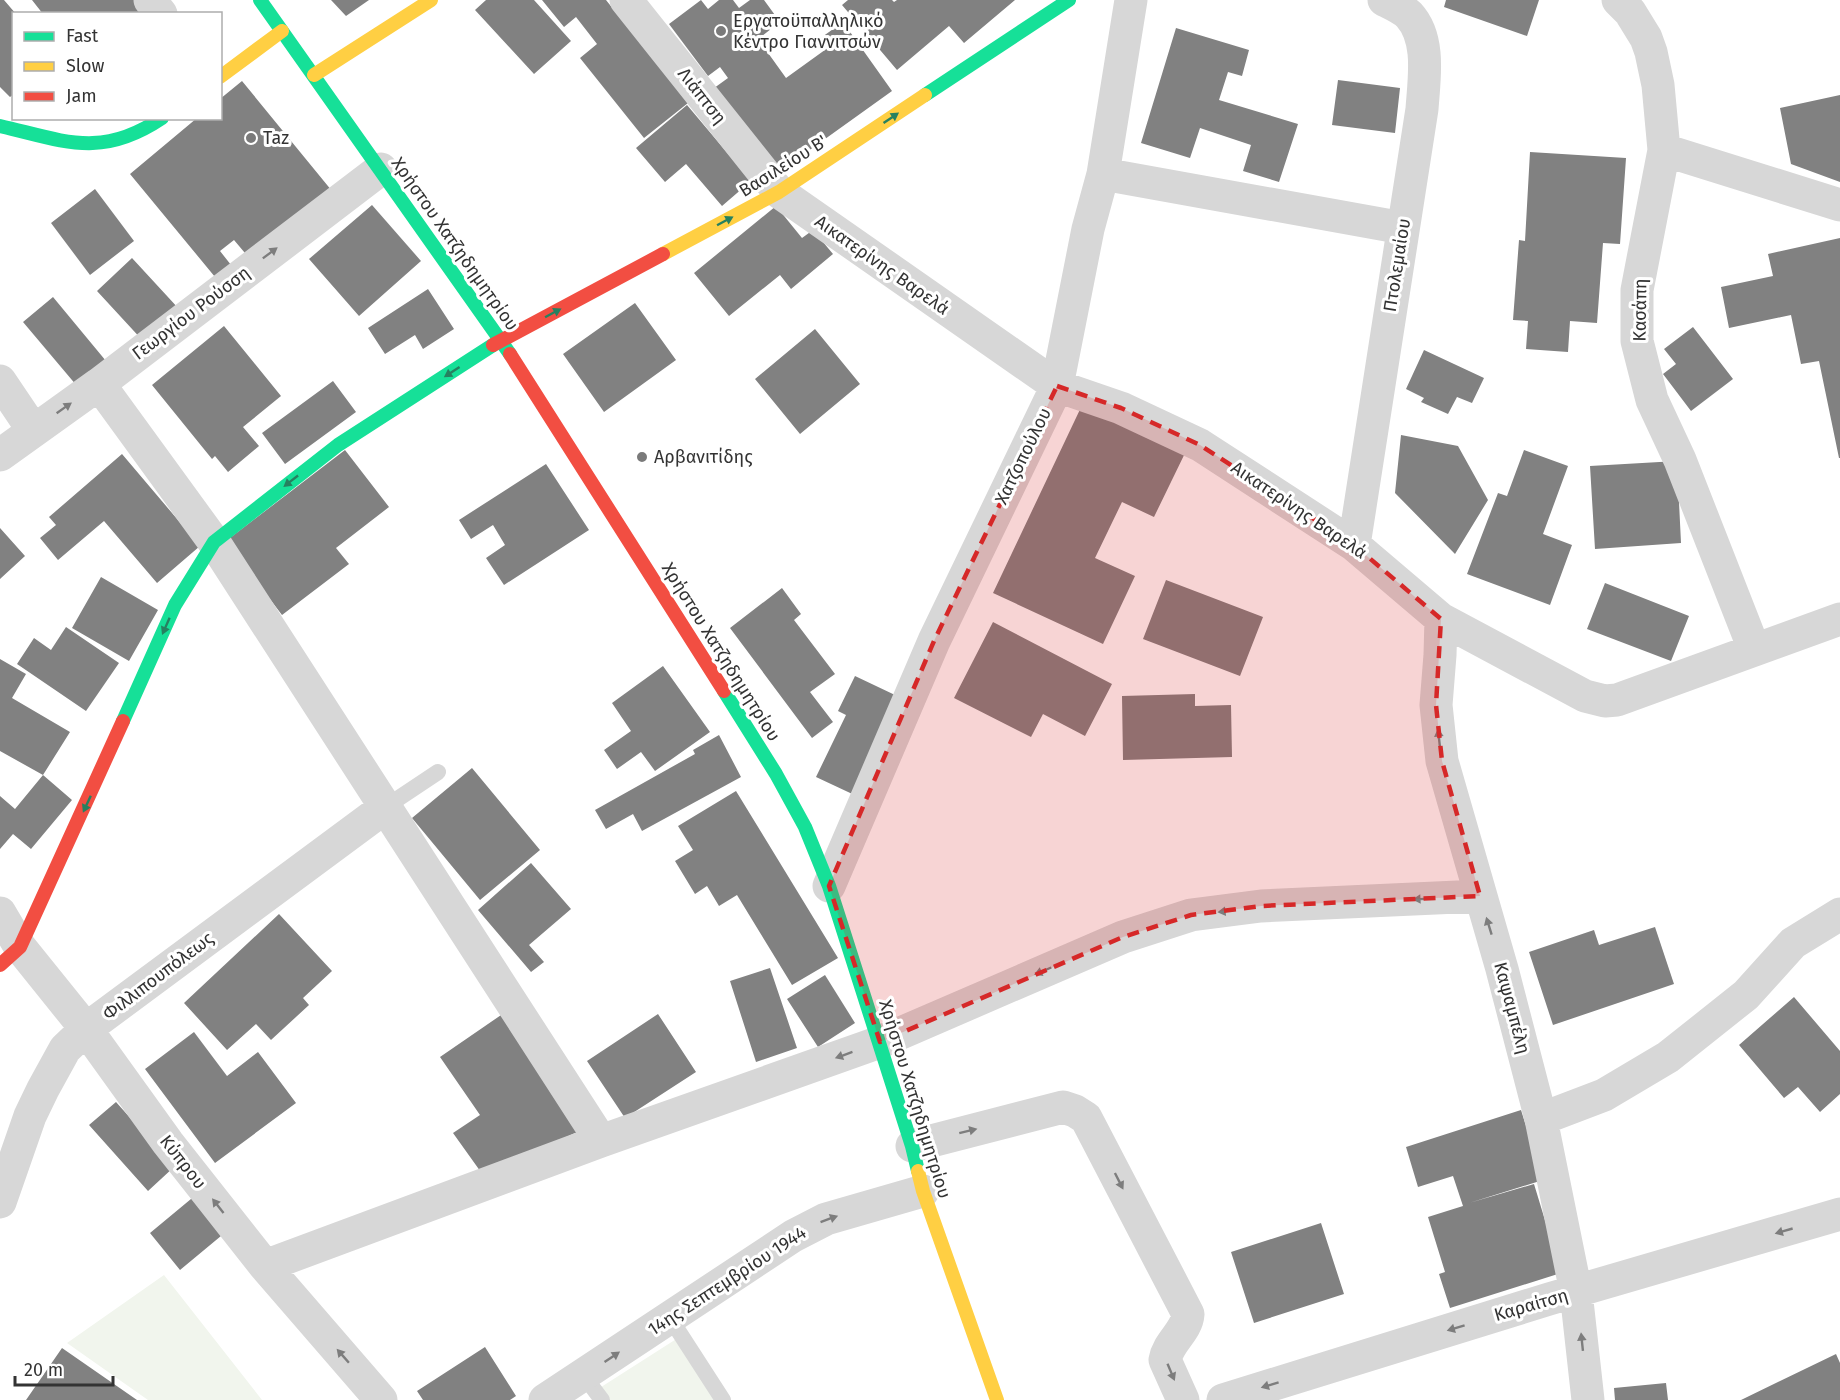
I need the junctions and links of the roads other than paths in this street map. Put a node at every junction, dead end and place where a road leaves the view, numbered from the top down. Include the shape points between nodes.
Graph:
1 (150, 0) edge
2 (260, 0) edge
3 (431, 0) edge
4 (626, 0) edge
5 (1069, 0) edge
6 (1131, 0) edge
7 (1384, 0) edge
8 (1618, 0) edge
9 (159, 12) edge
10 (282, 31) junction
11 (314, 75) junction
12 (222, 76) edge
13 (159, 120) edge
14 (0, 126) edge
15 (1665, 150) junction
16 (381, 169) junction
17 (1103, 174) junction
18 (779, 192) junction
19 (1840, 205) edge
20 (1402, 228) junction
21 (501, 340) junction
22 (0, 381) edge
23 (99, 384) junction
24 (1057, 386) junction
25 (33, 430) junction
26 (0, 455) edge
27 (214, 542) junction
28 (1354, 545) junction
29 (1441, 619) junction
30 (1840, 619) edge
31 (1754, 649) junction
32 (438, 772) dead end
33 (387, 806) junction
34 (829, 886) junction
35 (1480, 896) junction
36 (0, 913) edge
37 (1840, 914) edge
38 (10, 956) edge
39 (86, 1029) junction
40 (880, 1042) junction
41 (1541, 1119) junction
42 (601, 1142) junction
43 (912, 1146) junction
44 (3, 1182) edge
45 (923, 1191) junction
46 (1840, 1214) edge
47 (265, 1266) junction
48 (1576, 1292) junction
49 (670, 1318) junction
50 (593, 1388) edge
51 (381, 1400) edge
52 (545, 1400) edge
53 (723, 1400) edge
54 (997, 1400) edge
55 (1183, 1400) edge
56 (1223, 1400) edge
57 (1588, 1400) edge

1 - 9 street
2 - 10 main road, Χρήστου Χατζηδημητρίου
3 - 11 main road
4 - 18 street, Λιάπτση
18 -> 5 main road, Βασιλείου Β'
6 - 17 street, Χατζοπούλου
7 - 20 street, Πτολεμαίου via 1409,15 1425,57 1422,108
8 - 15 street, Κασάπη via 1630,12 1651,52
10 - 11 main road, Χρήστου Χατζηδημητρίου
10 - 12 main road
11 - 16 main road, Χρήστου Χατζηδημητρίου
13 - 14 main road via 113,142 83,143
15 - 19 street
15 - 31 street, Κασάπη via 1636,290 1637,341 1652,400 1680,460
16 - 21 main road, Χρήστου Χατζηδημητρίου
23 -> 16 street, Γεωργίου Ρούσση
17 - 20 street
17 - 24 street, Χατζοπούλου
21 -> 18 main road, Βασιλείου Β'
18 - 24 street, Αικατερίνης Βαρελά
20 - 28 street, Πτολεμαίου
21 -> 27 main road, Βασιλείου Β' via 338,445
21 - 34 main road, Χρήστου Χατζηδημητρίου via 776,774 805,827
22 - 25 street
25 -> 23 street, Γεωργίου Ρούσση
23 - 27 street
24 - 28 street, Αικατερίνης Βαρελά via 1121,408 1200,444
24 - 34 street, Χατζοπούλου via 934,641
25 - 26 street, Γεωργίου Ρούσση
27 - 33 street
27 -> 38 main road via 175,605 90,795
28 - 29 street, Αικατερίνης Βαρελά
29 - 31 street, Αικατερίνης Βαρελά via 1585,696 1605,701 1661,685
35 -> 29 street, Καψαμπέλη via 1442,761 1436,705
30 - 31 street, Αικατερίνης Βαρελά
32 - 33 lane
33 - 39 street, Φιλλιπουπόλεως
33 - 42 street
34 - 40 main road, Χρήστου Χατζηδημητρίου
35 -> 40 street via 1261,906 1191,915 1123,937
41 -> 35 street, Καψαμπέλη
36 - 38 street, Κύπρου
37 - 41 street via 1793,943 1746,995 1668,1056 1604,1095
38 - 39 street, Κύπρου
39 - 44 street, Φιλλιπουπόλεως via 65,1049 43,1089
47 -> 39 street, Κύπρου via 168,1143
40 -> 42 street
40 - 43 main road, Χρήστου Χατζηδημητρίου
41 - 48 street, Καψαμπέλη
42 - 47 street
43 - 45 main road, Χρήστου Χατζηδημητρίου
43 -> 55 street via 1064,1107 1086,1118 1188,1314 1188,1321 1169,1347 1165,1360
49 -> 45 street, 14ης Σεπτεμβρίου 1944 via 793,1236 826,1219
45 - 54 main road, Χρήστου Χατζηδημητρίου
46 -> 48 street, Καραίτση
51 -> 47 street, Κύπρου
48 -> 56 street, Καραίτση
57 -> 48 street, Καψαμπέλη
50 -> 49 street, 14ης Σεπτεμβρίου 1944
49 - 53 lane
50 - 52 street, 14ης Σεπτεμβρίου 1944

